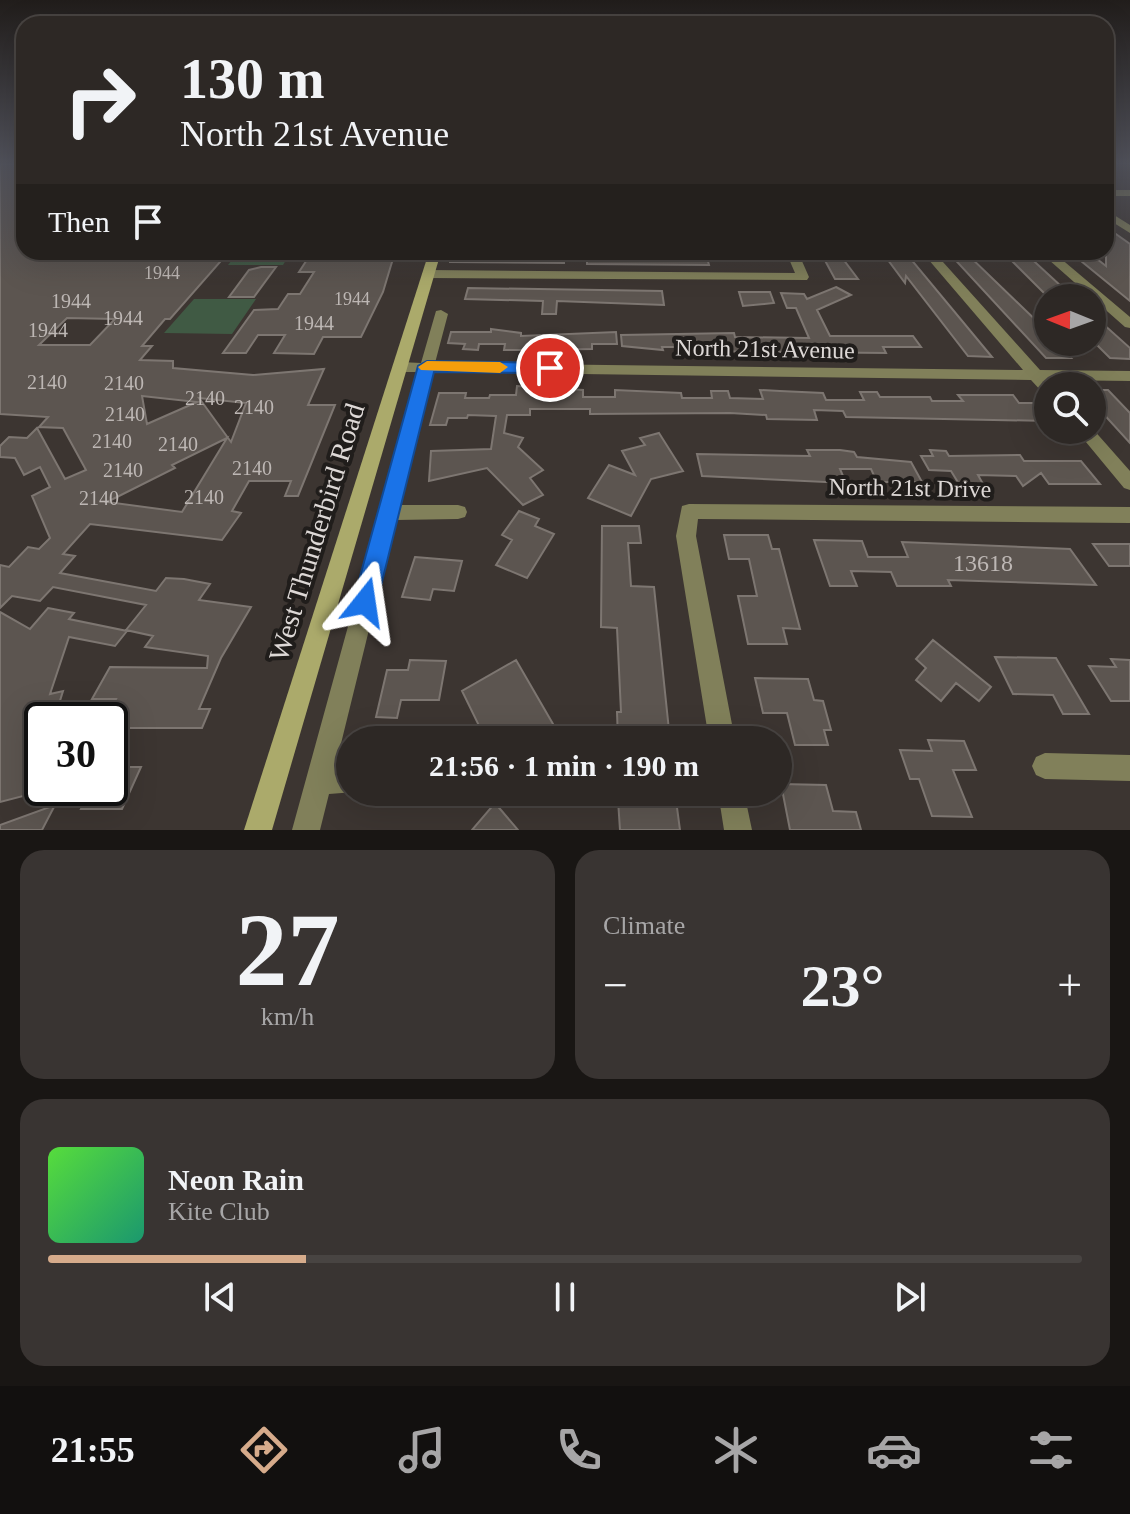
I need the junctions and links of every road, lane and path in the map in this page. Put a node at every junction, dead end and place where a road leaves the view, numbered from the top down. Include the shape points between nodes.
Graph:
1 (432, 260) edge
2 (796, 260) edge
3 (935, 260) edge
4 (1055, 260) edge
5 (428, 274) junction
6 (441, 314) dead end
7 (1130, 324) edge
8 (427, 366) junction
9 (400, 367) junction
10 (1034, 373) edge
11 (1034, 374) edge
12 (1106, 375) edge
13 (1130, 376) edge
14 (1096, 444) edge
15 (1130, 483) edge
16 (458, 512) dead end
17 (389, 513) junction
18 (1130, 515) edge
19 (720, 726) edge
20 (1045, 766) dead end
21 (1130, 768) edge
22 (318, 781) junction
23 (336, 781) edge
24 (734, 806) edge
25 (258, 830) edge
26 (306, 830) edge
27 (738, 830) edge

1 - 5 main road, West Thunderbird Road
2 - 5 street via 803,277
3 - 10 street
4 - 7 street
5 - 9 main road, West Thunderbird Road
6 - 8 street
8 - 9 street, North 21st Avenue
8 - 11 street, North 21st Avenue
8 - 17 street
9 - 25 main road, West Thunderbird Road
12 - 13 street, North 21st Avenue
14 - 15 street
16 - 17 street
17 - 22 street
18 - 19 street, North 21st Drive via 689,511 686,536
20 - 21 street
22 - 23 street
22 - 26 street
24 - 27 street

